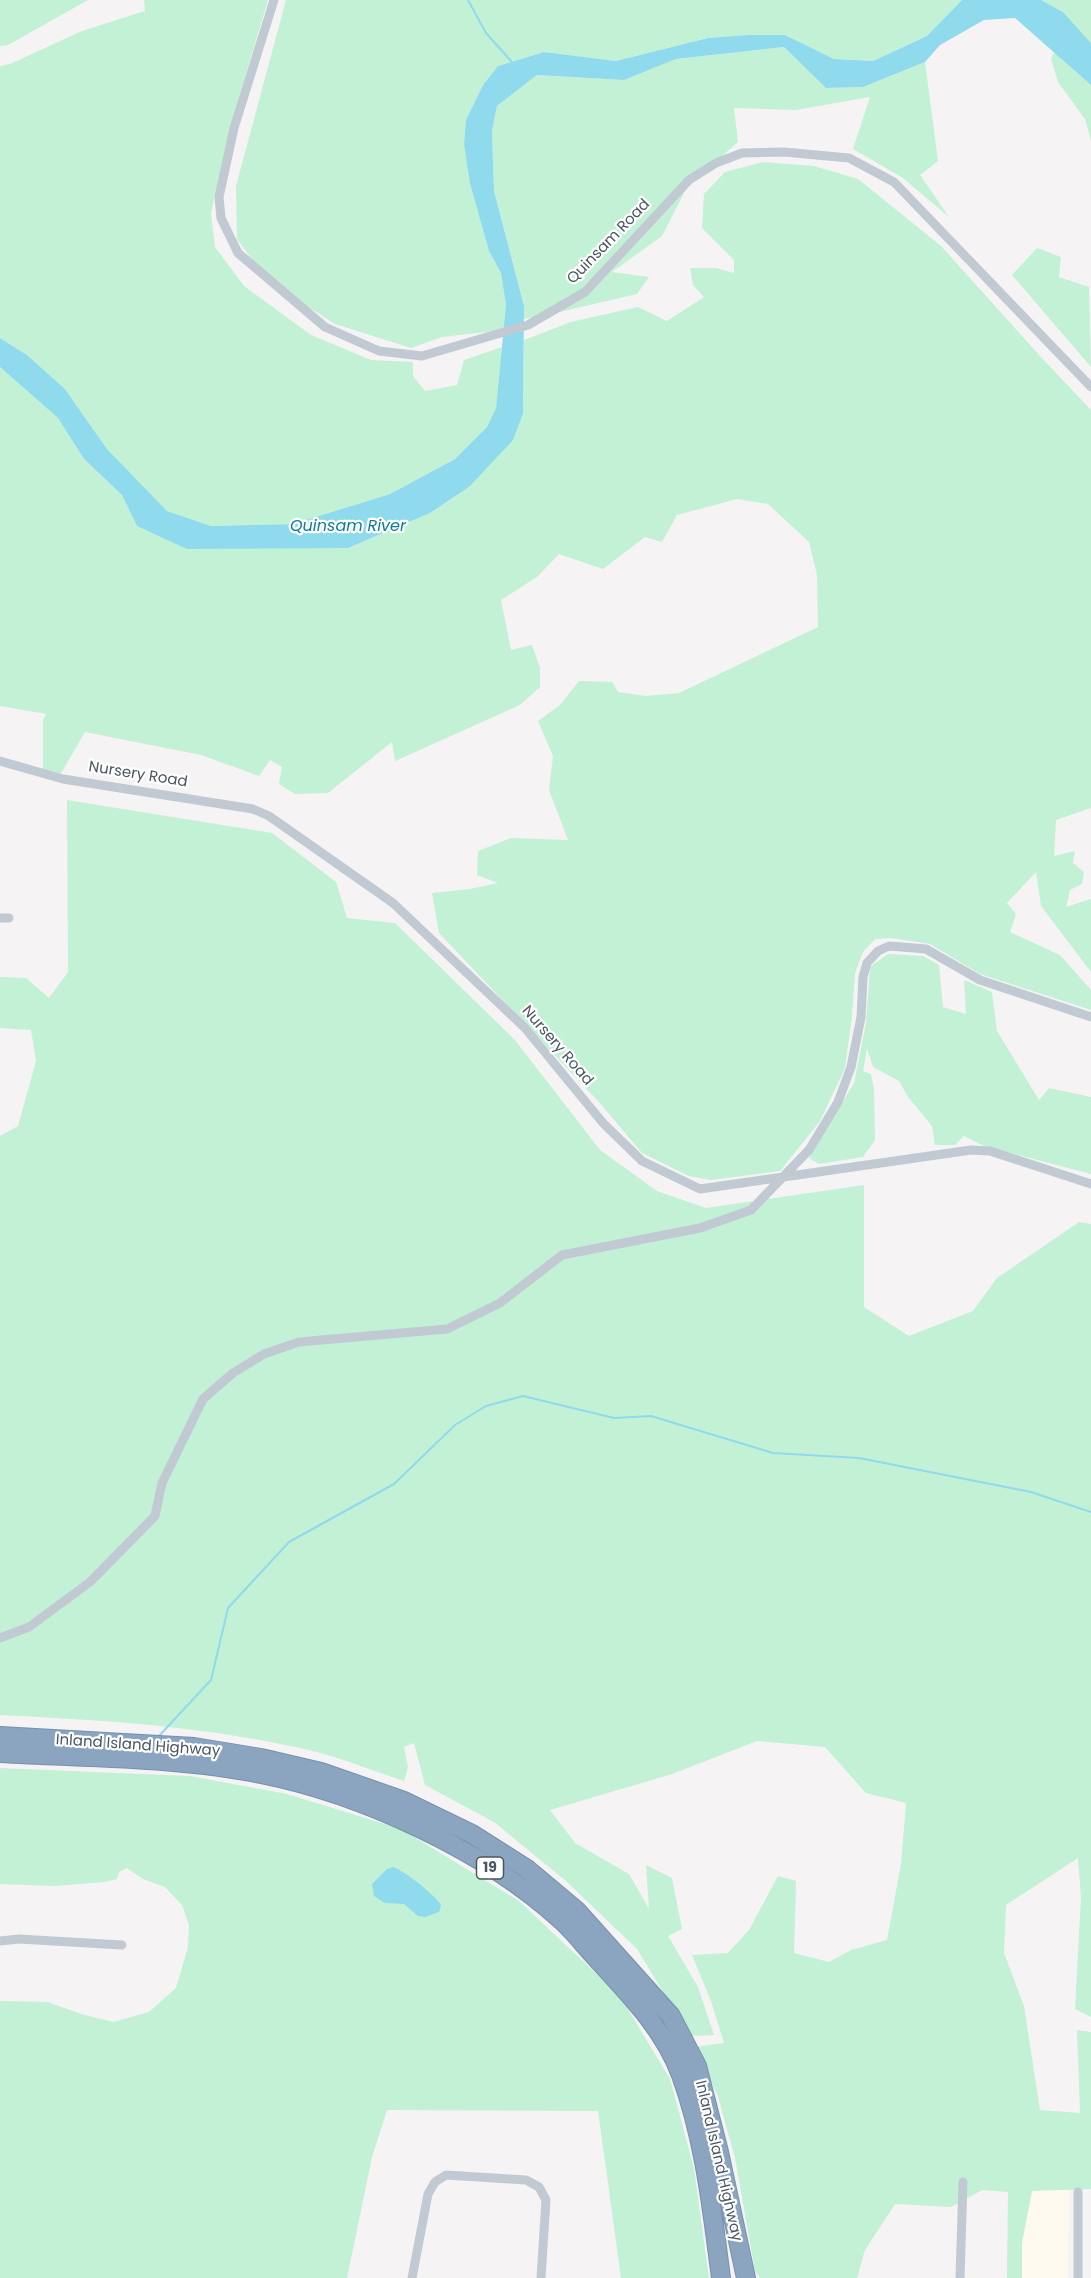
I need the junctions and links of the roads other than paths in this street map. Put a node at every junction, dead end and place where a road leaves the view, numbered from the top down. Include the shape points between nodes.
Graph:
1 (274, 0) edge
2 (1091, 387) edge
3 (0, 761) edge
4 (1091, 1017) edge
5 (785, 1175) junction
6 (1091, 1184) edge
7 (0, 1638) edge
8 (0, 1736) edge
9 (0, 1754) edge
10 (0, 1941) edge
11 (122, 1945) dead end
12 (963, 2182) dead end
13 (1078, 2192) dead end
14 (412, 2278) edge
15 (542, 2278) edge
16 (721, 2278) edge
17 (746, 2278) edge
18 (960, 2278) edge
19 (1078, 2278) edge

1 - 2 street, Quinsam Road via 234,128 219,196 221,218 238,253 325,327 379,351 422,356 528,325 585,292 689,180 742,153 784,152 849,158 894,182
3 - 5 street, Nursery Road via 63,779 253,808 269,816 393,903 525,1028 603,1123 642,1161 700,1189
4 - 5 street via 980,980 926,949 889,946 878,951 865,970 851,1067 838,1102 809,1150
5 - 6 street, Nursery Road via 971,1150 990,1151
5 - 7 street via 751,1210 700,1228 562,1255 500,1302 447,1329 299,1342 264,1354 233,1373 203,1399 162,1483 155,1516 90,1582 29,1627
8 - 17 highway, Inland Island Highway / 19 via 194,1747 311,1770 414,1806 472,1833 526,1869 577,1911 671,2016 697,2066
9 - 16 highway, Inland Island Highway / 19 via 194,1764 261,1774 317,1788 397,1817 517,1885 562,1921 656,2025 681,2074 707,2171
10 - 11 street
12 - 18 street
13 - 19 street
14 - 15 street via 428,2194 435,2182 446,2175 526,2180 539,2187 546,2200

